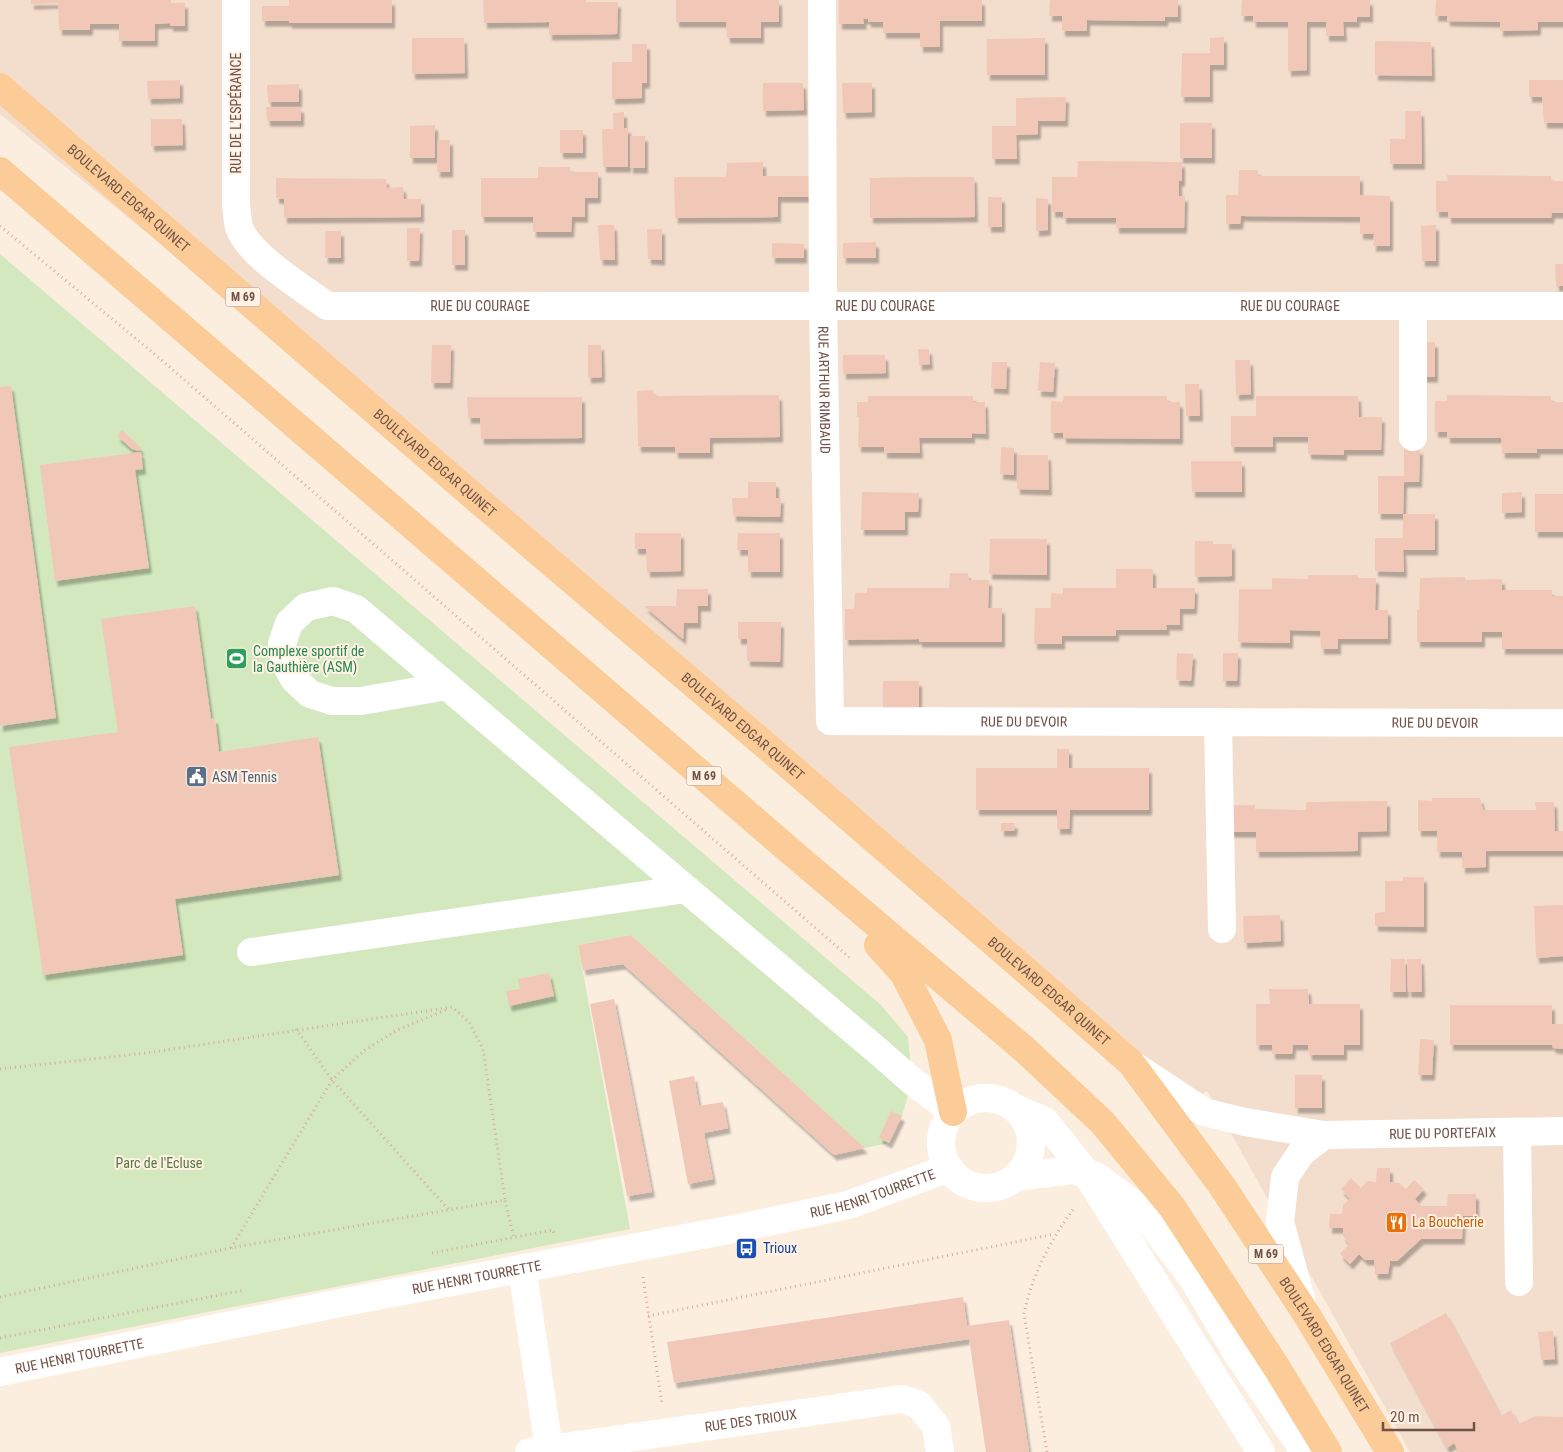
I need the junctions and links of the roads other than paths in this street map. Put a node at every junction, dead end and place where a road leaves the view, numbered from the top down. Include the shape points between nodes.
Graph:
1 (236, 0) edge
2 (822, 0) edge
3 (0, 87) edge
4 (0, 171) edge
5 (239, 227) joint
6 (823, 306) junction
7 (1413, 306) junction
8 (1563, 306) edge
9 (1414, 437) dead end
10 (447, 686) junction
11 (830, 721) joint
12 (1218, 722) junction
13 (1563, 723) edge
14 (803, 862) junction
15 (686, 889) junction
16 (1222, 929) dead end
17 (250, 952) dead end
18 (1131, 1063) junction
19 (1013, 1107) junction
20 (953, 1112) junction
21 (1563, 1131) edge
22 (1517, 1132) junction
23 (1324, 1135) junction
24 (949, 1168) junction
25 (1016, 1177) junction
26 (1089, 1178) junction
27 (522, 1268) junction
28 (1519, 1282) dead end
29 (1305, 1312) junction
30 (0, 1372) edge
31 (539, 1450) edge
32 (940, 1452) edge
33 (1261, 1452) edge
34 (1305, 1452) edge
35 (1328, 1452) edge
36 (1390, 1452) edge

1 - 5 street, RUE DE L'ESPÉRANCE via 236,204
2 - 6 street, RUE ARTHUR RIMBAUD
3 - 18 main road, BOULEVARD EDGAR QUINET / M 69
4 - 14 main road, M 69
5 - 6 street, RUE DU COURAGE via 247,243 260,256 327,306
6 - 7 street, RUE DU COURAGE
6 - 11 street, RUE ARTHUR RIMBAUD
7 - 8 street, RUE DU COURAGE
7 - 9 street
10 - 10 street via 361,701 332,701 310,694 294,679 285,663 282,644 288,623 306,607 333,601 356,609
10 - 15 street
11 - 12 street, RUE DU DEVOIR
12 - 13 street, RUE DU DEVOIR
12 - 16 street
14 - 20 main road via 904,974 938,1040
14 - 35 main road, M 69 via 1024,1049 1103,1123 1172,1206
15 - 17 street
15 - 20 street
18 - 23 street, RUE DU PORTEFAIX via 1204,1112
18 - 29 main road, BOULEVARD EDGAR QUINET / M 69 via 1222,1186
19 - 20 street via 989,1098 976,1099
19 - 25 street via 1023,1116 1031,1142 1030,1155
19 - 26 street via 1045,1122
20 - 24 street via 941,1139
21 - 22 street, RUE DU PORTEFAIX
22 - 23 street, RUE DU PORTEFAIX
22 - 28 street
23 - 29 street via 1302,1153 1285,1177 1280,1222
24 - 25 street via 973,1186 988,1188
24 - 27 street, RUE HENRI TOURRETTE via 848,1205
25 - 26 street via 1072,1170
26 - 33 street
26 - 34 street via 1096,1176 1140,1210 1193,1279 1238,1356
27 - 30 street, RUE HENRI TOURRETTE
27 - 31 street
29 - 36 main road, BOULEVARD EDGAR QUINET / M 69
31 - 32 street, RUE DES TRIOUX via 901,1399 918,1404 936,1426

